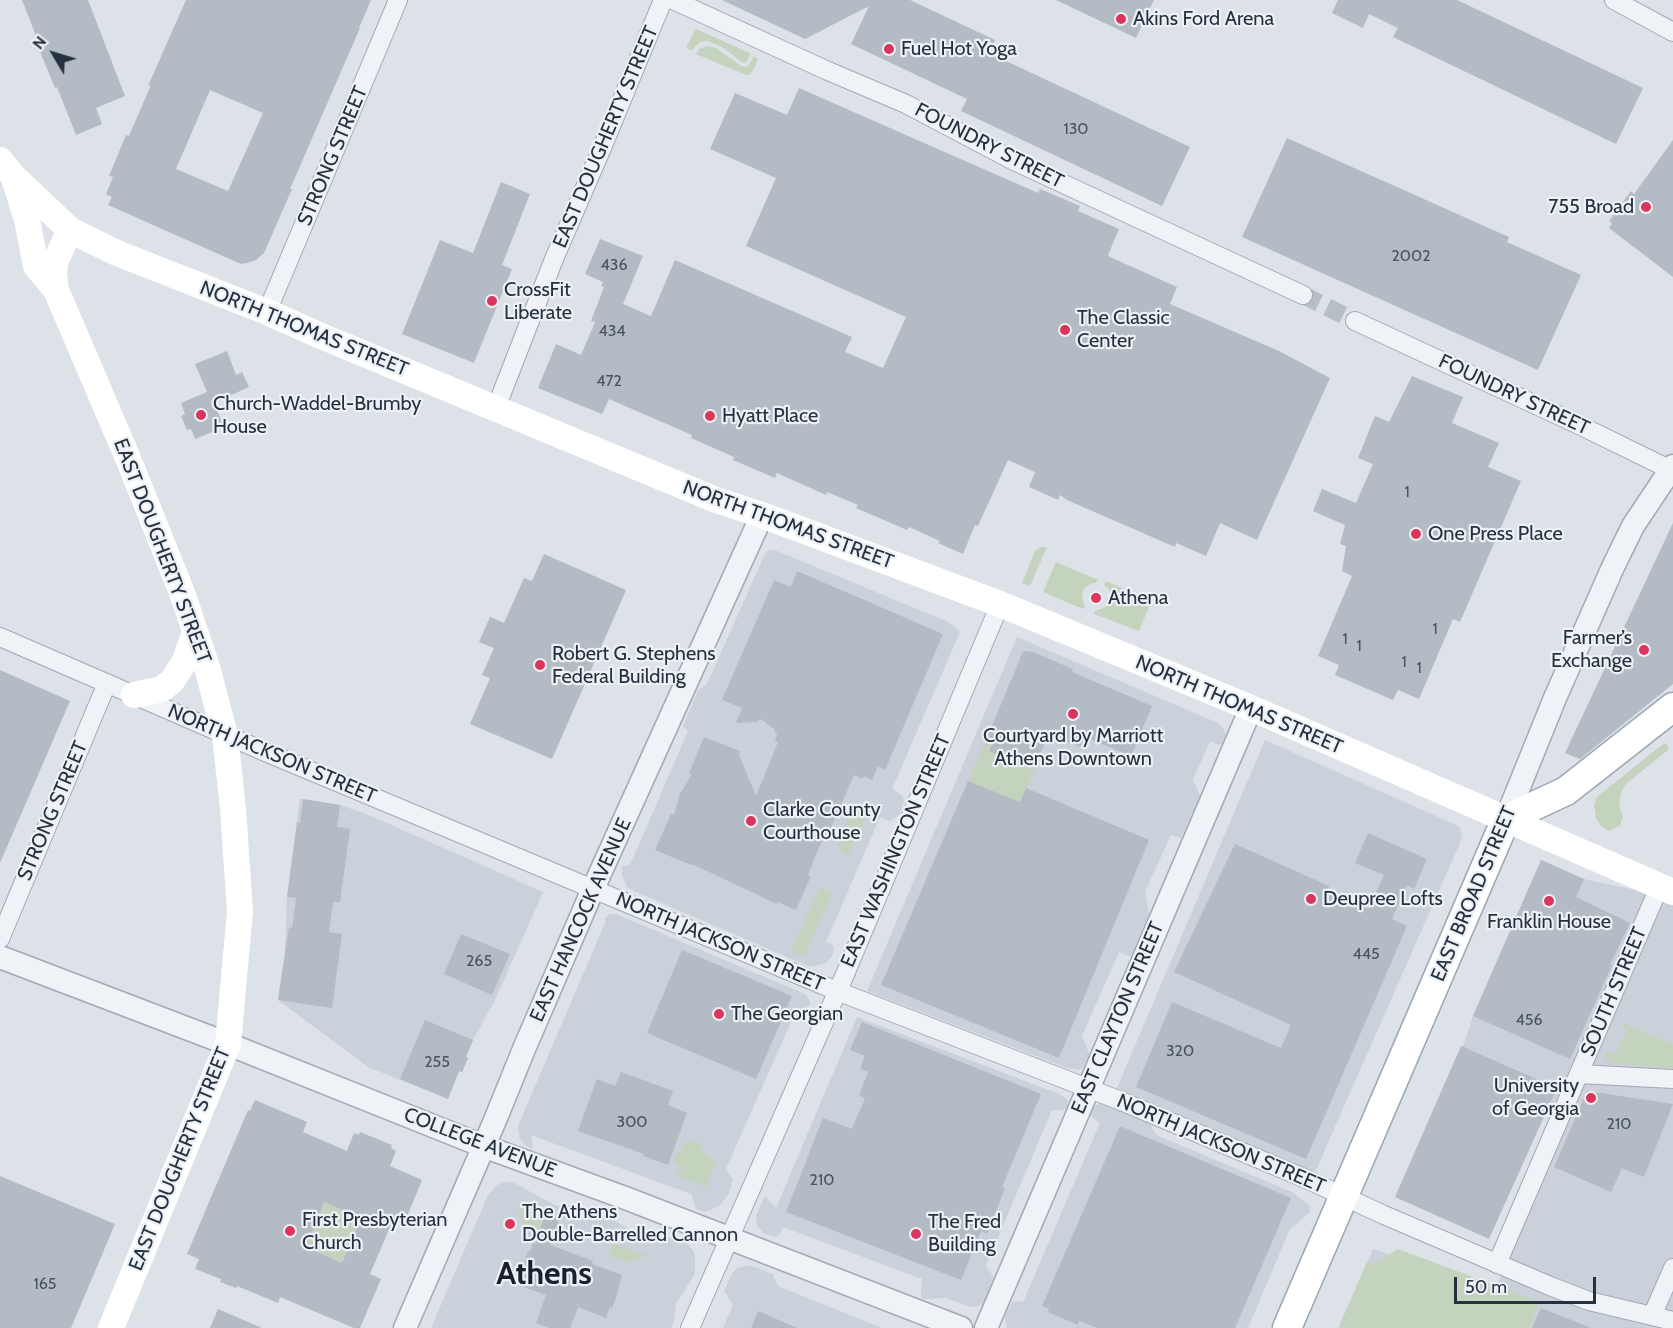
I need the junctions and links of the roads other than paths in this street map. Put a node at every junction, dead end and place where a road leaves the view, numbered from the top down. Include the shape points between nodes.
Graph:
1 (398, 0) edge
2 (663, 0) edge
3 (673, 0) edge
4 (1614, 0) edge
5 (1673, 32) edge
6 (7, 168) edge
7 (70, 230) junction
8 (56, 290) junction
9 (1303, 295) tunnel mouth
10 (267, 312) junction
11 (1354, 321) tunnel mouth
12 (496, 408) junction
13 (1672, 469) edge
14 (762, 515) junction
15 (1000, 604) junction
16 (195, 631) junction
17 (0, 637) edge
18 (107, 683) junction
19 (134, 695) junction
20 (1673, 707) edge
21 (1251, 708) junction
22 (225, 735) junction
23 (1506, 819) junction
24 (593, 889) junction
25 (1666, 889) edge
26 (0, 939) edge
27 (0, 957) edge
28 (837, 991) junction
29 (228, 1044) junction
30 (1579, 1074) junction
31 (1673, 1078) edge
32 (1089, 1088) junction
33 (483, 1146) junction
34 (1344, 1197) junction
35 (730, 1238) junction
36 (1497, 1264) junction
37 (1673, 1268) edge
38 (1652, 1316) junction
39 (1673, 1321) edge
40 (111, 1328) edge
41 (405, 1328) edge
42 (690, 1328) edge
43 (961, 1328) edge
44 (986, 1328) edge
45 (1287, 1328) edge

1 - 10 street, STRONG STREET
2 - 12 street, EAST DOUGHERTY STREET
3 - 9 street, FOUNDRY STREET via 906,104 1012,160
4 - 5 street
6 - 7 main road, NORTH THOMAS STREET
6 - 8 main road via 27,220 36,266
7 - 8 main road, EAST DOUGHERTY STREET via 55,262
7 - 10 main road, NORTH THOMAS STREET via 117,253
8 - 16 main road, EAST DOUGHERTY STREET via 131,466
10 - 12 main road, NORTH THOMAS STREET
11 - 13 street, FOUNDRY STREET
12 - 14 main road, NORTH THOMAS STREET via 716,500
13 - 23 street, EAST BROAD STREET via 1633,526 1613,567
14 - 15 main road, NORTH THOMAS STREET
14 - 24 street, EAST HANCOCK AVENUE
15 - 21 main road, NORTH THOMAS STREET
15 - 28 street, EAST WASHINGTON STREET
16 - 19 main road via 185,661 172,681 162,689
16 - 22 main road, EAST DOUGHERTY STREET
17 - 18 street, NORTH JACKSON STREET
18 - 19 street, NORTH JACKSON STREET
18 - 26 street, STRONG STREET
19 - 22 street, NORTH JACKSON STREET
20 - 23 main road via 1566,791
21 - 23 main road, NORTH THOMAS STREET
21 - 32 street, EAST CLAYTON STREET
22 - 24 street, NORTH JACKSON STREET
22 - 29 main road, EAST DOUGHERTY STREET via 240,911
23 - 25 main road, NORTH THOMAS STREET
23 - 34 main road, EAST BROAD STREET
24 - 28 street, NORTH JACKSON STREET
24 - 33 street, EAST HANCOCK AVENUE
25 - 30 street, SOUTH STREET
27 - 29 street, COLLEGE AVENUE
28 - 32 street, NORTH JACKSON STREET
28 - 35 street, EAST WASHINGTON STREET
29 - 33 street, COLLEGE AVENUE
29 - 40 main road, EAST DOUGHERTY STREET
30 - 31 street
30 - 36 street, SOUTH STREET
32 - 34 street, NORTH JACKSON STREET
32 - 44 street, EAST CLAYTON STREET
33 - 35 street, COLLEGE AVENUE
33 - 41 street, EAST HANCOCK AVENUE
34 - 36 street, NORTH JACKSON STREET
34 - 45 main road, EAST BROAD STREET
35 - 42 street, EAST WASHINGTON STREET
35 - 43 street, COLLEGE AVENUE
36 - 38 street, NORTH JACKSON STREET via 1590,1301
37 - 38 street
38 - 39 street, NORTH JACKSON STREET

